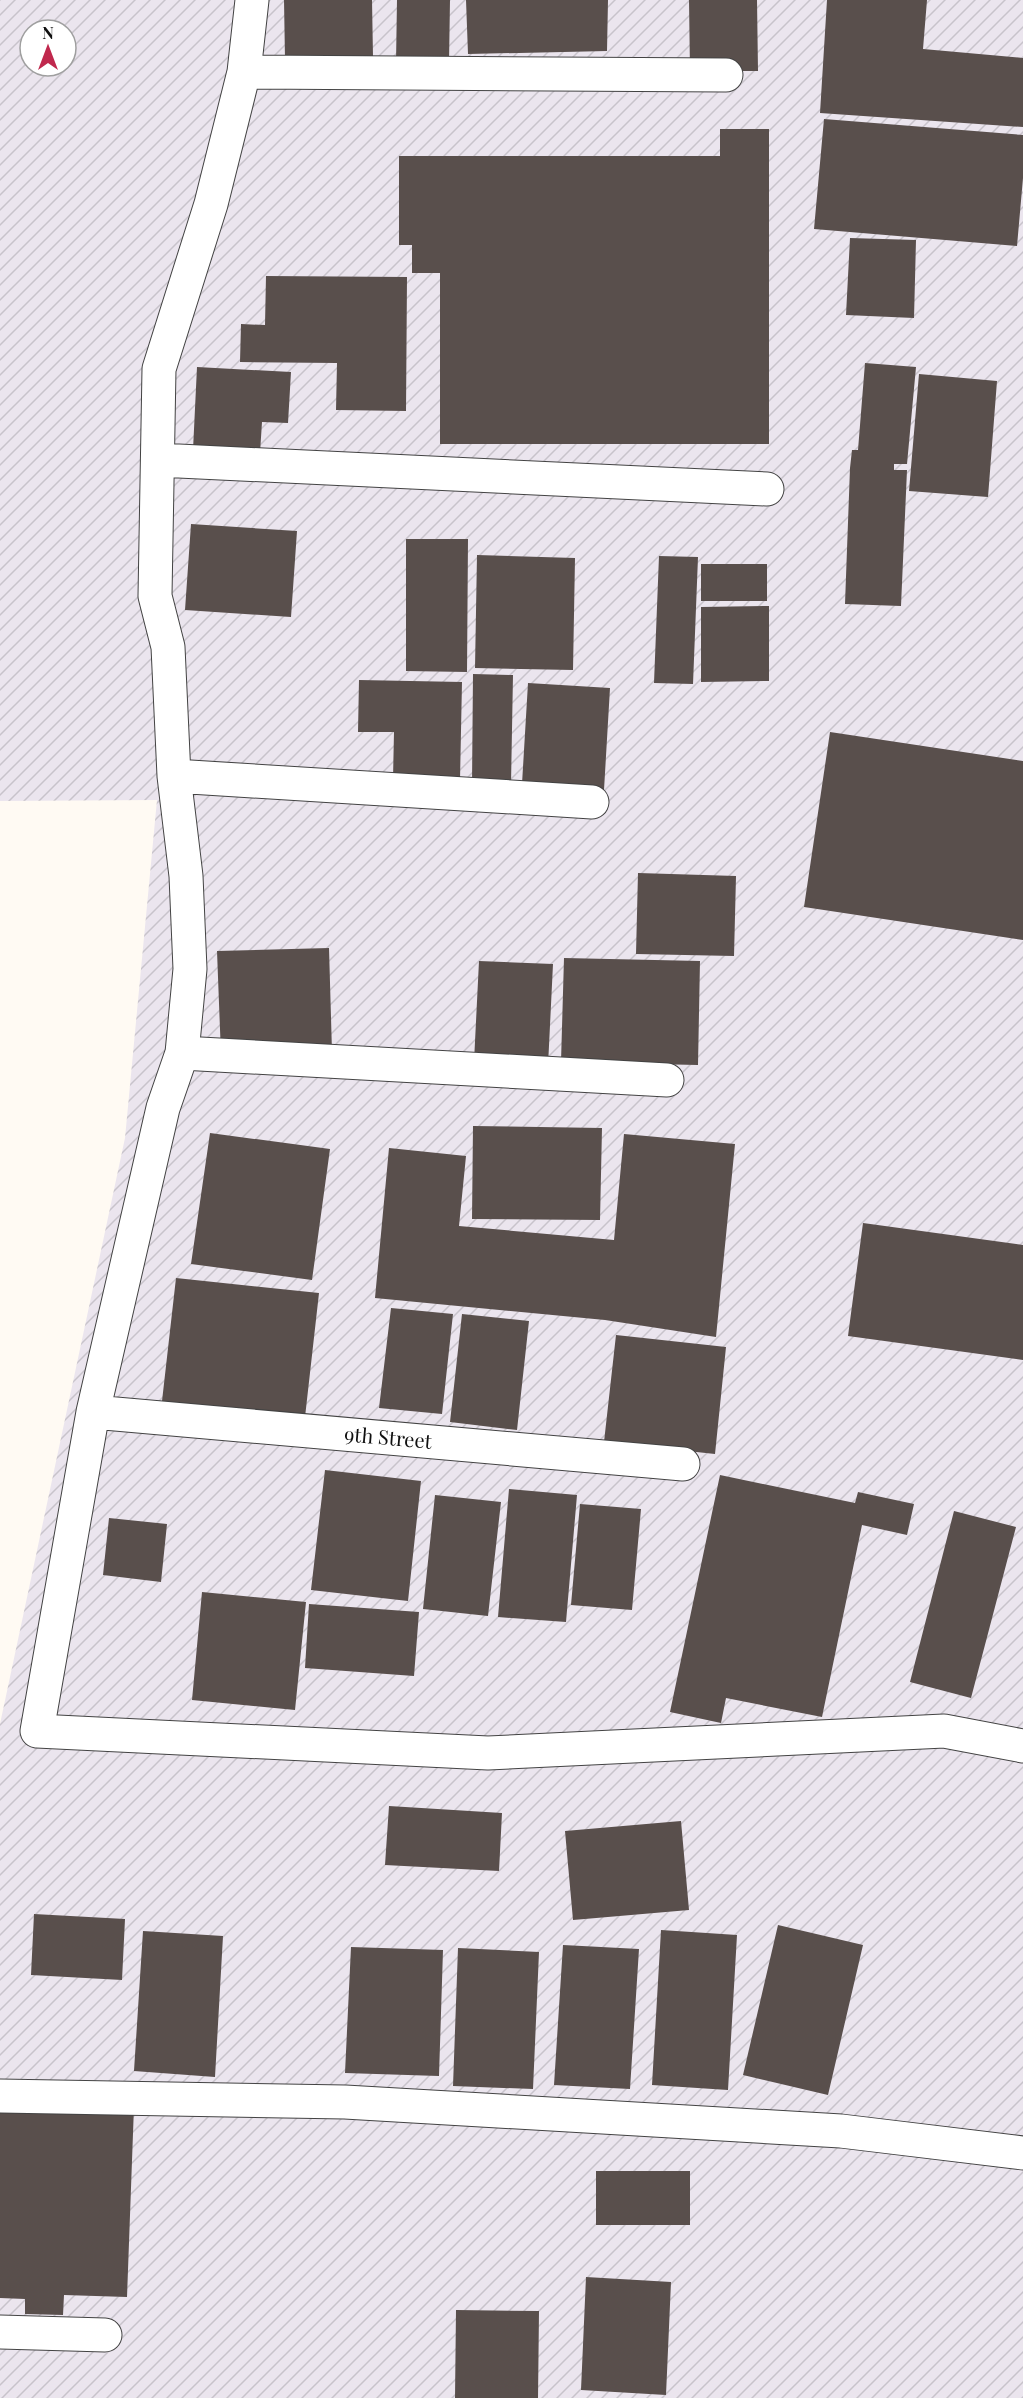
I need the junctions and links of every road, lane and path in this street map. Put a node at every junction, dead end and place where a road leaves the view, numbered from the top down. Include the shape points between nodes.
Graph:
1 (252, 0) edge
2 (244, 72) junction
3 (726, 75) dead end
4 (158, 460) junction
5 (767, 489) dead end
6 (174, 776) junction
7 (592, 802) dead end
8 (182, 1053) junction
9 (667, 1080) dead end
10 (93, 1412) junction
11 (683, 1464) dead end
12 (1023, 1746) edge
13 (0, 2096) edge
14 (1023, 2153) edge
15 (0, 2332) edge
16 (105, 2335) dead end

1 - 2 street
2 - 3 street
2 - 4 street via 211,204 159,369
4 - 5 street
4 - 6 street via 155,596 168,647
6 - 7 street
6 - 8 street via 186,876 190,969
8 - 9 street
8 - 10 street via 163,1108
10 - 11 street, 9th Street
10 - 12 street via 37,1731 488,1754 944,1731
13 - 14 street via 357,2103 841,2131
15 - 16 street

